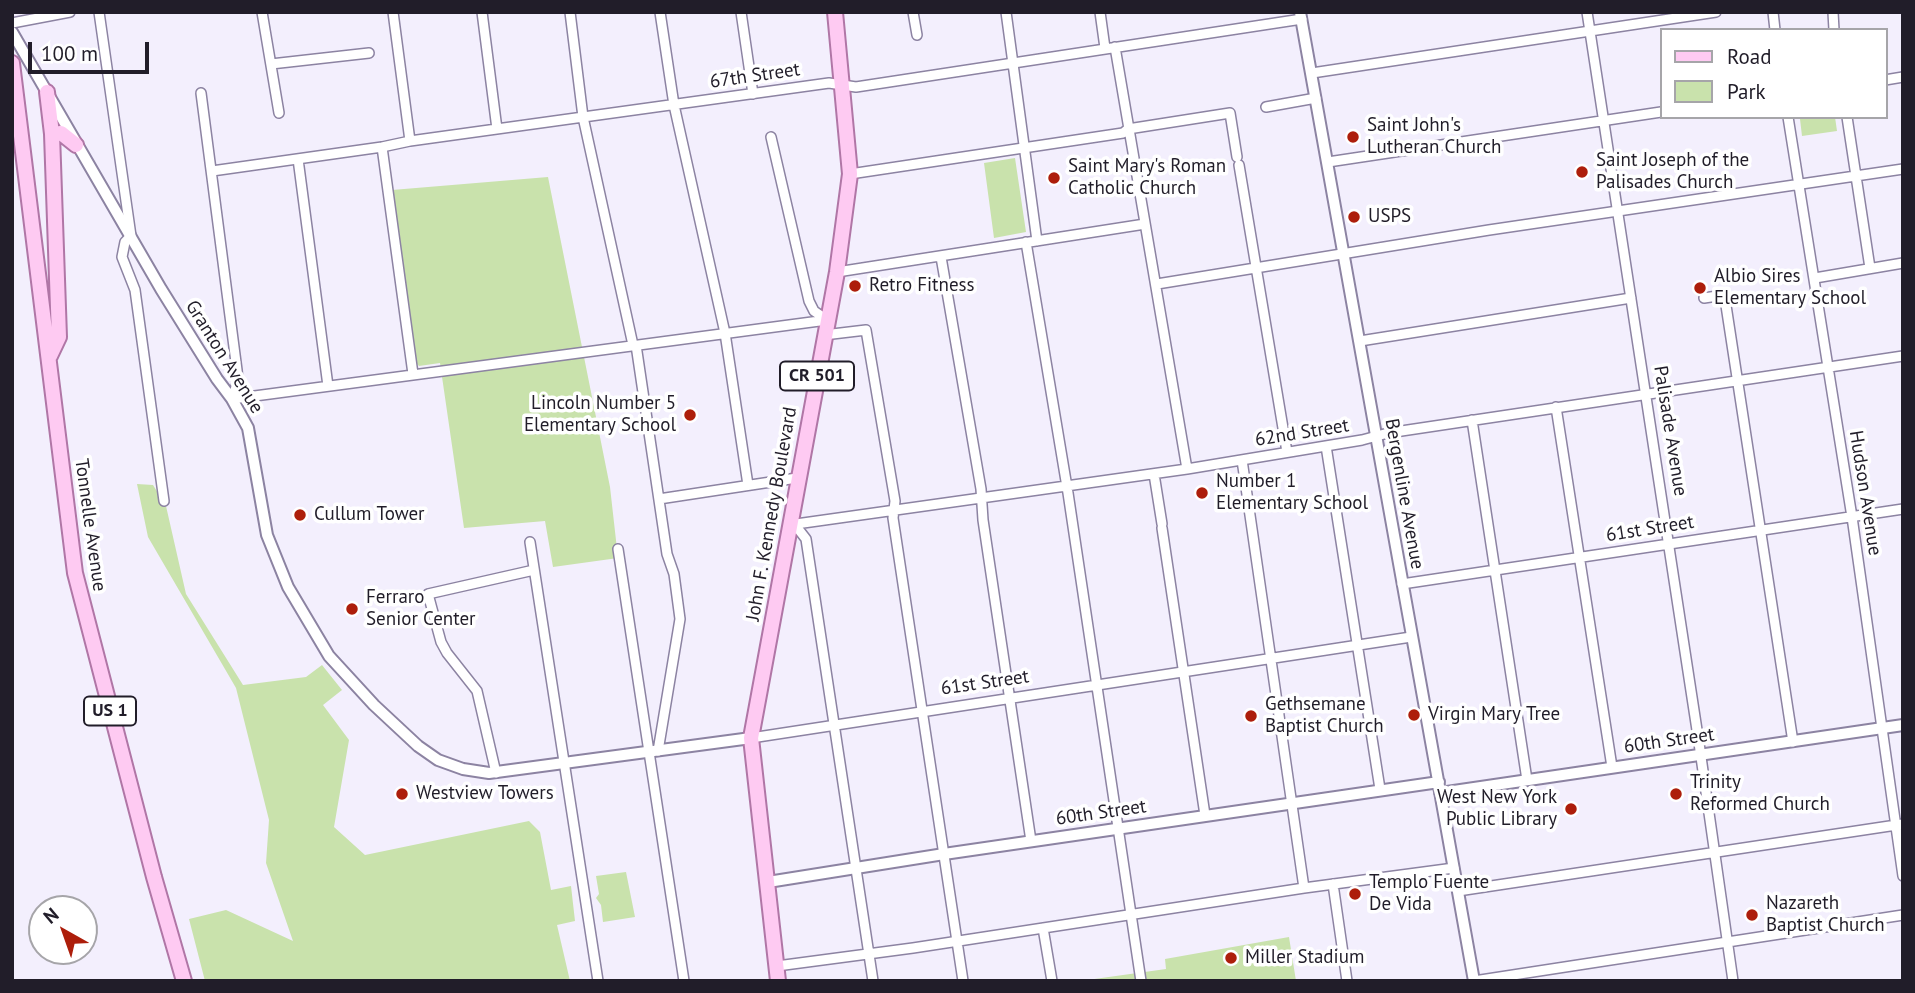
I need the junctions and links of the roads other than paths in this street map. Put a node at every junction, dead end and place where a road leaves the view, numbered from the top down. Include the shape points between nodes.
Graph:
1 (70, 12) edge
2 (99, 12) edge
3 (262, 12) edge
4 (393, 12) edge
5 (482, 12) edge
6 (570, 12) edge
7 (660, 12) edge
8 (741, 12) edge
9 (835, 12) edge
10 (913, 12) edge
11 (1006, 12) edge
12 (1100, 12) edge
13 (1587, 12) edge
14 (1716, 12) edge
15 (1301, 16) edge
16 (12, 23) edge
17 (1590, 32) junction
18 (12, 33) edge
19 (917, 35) dead end
20 (1110, 48) junction
21 (369, 53) dead end
22 (12, 63) edge
23 (1013, 63) junction
24 (271, 64) junction
25 (1311, 72) junction
26 (841, 84) junction
27 (47, 92) junction
28 (201, 93) dead end
29 (752, 94) junction
30 (1316, 98) junction
31 (674, 105) junction
32 (1266, 107) dead end
33 (1660, 112) edge
34 (279, 113) dead end
35 (583, 117) junction
36 (1788, 119) edge
37 (1847, 119) edge
38 (1604, 120) junction
39 (497, 129) junction
40 (1128, 130) junction
41 (52, 134) junction
42 (771, 137) dead end
43 (410, 141) junction
44 (76, 145) junction
45 (382, 147) junction
46 (1025, 148) junction
47 (299, 159) junction
48 (1328, 162) junction
49 (1903, 169) edge
50 (212, 171) junction
51 (850, 174) junction
52 (1856, 176) junction
53 (1800, 185) junction
54 (1618, 211) junction
55 (1145, 224) junction
56 (131, 236) junction
57 (1037, 240) junction
58 (1026, 242) junction
59 (1343, 254) junction
60 (941, 257) junction
61 (1903, 263) edge
62 (1255, 267) junction
63 (1870, 268) junction
64 (837, 272) junction
65 (1815, 278) junction
66 (1157, 284) junction
67 (1631, 298) junction
68 (1704, 298) dead end
69 (826, 328) junction
70 (725, 333) junction
71 (1360, 341) junction
72 (634, 345) junction
73 (1903, 356) edge
74 (49, 358) junction
75 (1828, 367) junction
76 (413, 374) junction
77 (1738, 381) junction
78 (328, 386) junction
79 (1646, 395) junction
80 (232, 399) junction
81 (1556, 407) junction
82 (1472, 420) junction
83 (1375, 436) junction
84 (1326, 446) junction
85 (1287, 452) junction
86 (1242, 460) junction
87 (1188, 469) junction
88 (1154, 474) junction
89 (797, 478) junction
90 (748, 485) junction
91 (1067, 486) junction
92 (980, 498) junction
93 (659, 499) junction
94 (164, 501) dead end
95 (1903, 509) edge
96 (894, 510) junction
97 (1852, 517) junction
98 (789, 525) junction
99 (1761, 530) junction
100 (530, 542) dead end
101 (1669, 544) junction
102 (618, 548) dead end
103 (1580, 557) junction
104 (534, 570) junction
105 (1494, 570) junction
106 (1402, 584) junction
107 (1411, 637) junction
108 (1358, 644) junction
109 (1271, 658) junction
110 (1183, 672) junction
111 (1097, 684) junction
112 (1009, 698) junction
113 (923, 710) junction
114 (836, 725) junction
115 (1903, 725) edge
116 (1882, 728) junction
117 (751, 738) junction
118 (1793, 742) junction
119 (653, 751) junction
120 (1701, 755) junction
121 (563, 764) junction
122 (1612, 767) junction
123 (496, 773) junction
124 (1527, 780) junction
125 (1439, 787) junction
126 (1380, 789) junction
127 (1292, 803) junction
128 (1205, 815) junction
129 (1899, 824) edge
130 (1118, 828) junction
131 (1031, 841) junction
132 (1714, 853) junction
133 (944, 854) junction
134 (857, 867) junction
135 (1454, 869) junction
136 (1903, 876) edge
137 (768, 882) junction
138 (1334, 884) junction
139 (1304, 888) junction
140 (1458, 891) junction
141 (1131, 915) junction
142 (1903, 915) edge
143 (1043, 928) junction
144 (957, 941) junction
145 (1727, 943) junction
146 (869, 954) junction
147 (778, 973) edge
148 (184, 981) edge
149 (598, 981) edge
150 (684, 981) edge
151 (873, 981) edge
152 (963, 981) edge
153 (1052, 981) edge
154 (1141, 981) edge
155 (1347, 981) edge
156 (1474, 981) edge
157 (1733, 981) edge

1 - 16 street
2 - 56 street
3 - 24 street
4 - 43 street
5 - 39 street
6 - 35 street
7 - 31 street
8 - 29 street
9 - 26 main road, John F. Kennedy Boulevard / CR 501
10 - 19 street
11 - 23 street
12 - 20 street
13 - 17 street, Palisade Avenue
14 - 17 street
15 - 20 street, 67th Street
15 - 25 street, Bergenline Avenue
17 - 25 street
17 - 38 street, Palisade Avenue
18 - 27 street, Granton Avenue
20 - 23 street, 67th Street
20 - 40 street
21 - 24 street
22 - 74 main road, Tonnelle Avenue / US 1
23 - 26 street, 67th Street via 856,87
23 - 46 street
24 - 34 street
25 - 30 street, Bergenline Avenue
26 - 29 street, 67th Street
26 - 51 main road, John F. Kennedy Boulevard / CR 501
27 - 41 main road
27 - 44 street, Granton Avenue
28 - 50 street
29 - 31 street, 67th Street
30 - 32 street
30 - 48 street, Bergenline Avenue
31 - 35 street, 67th Street
31 - 70 street
33 - 38 street
35 - 39 street, 67th Street
35 - 72 street
36 - 53 street, Hudson Avenue
37 - 52 street
38 - 48 street
38 - 54 street, Palisade Avenue
39 - 43 street, 67th Street
40 - 46 street
40 - 55 street
40 - 62 street via 1230,113
41 - 44 main road via 61,134
41 - 74 main road via 59,337
42 - 69 street via 809,301
43 - 45 street, 67th Street
44 - 56 street, Granton Avenue
45 - 47 street, 67th Street
45 - 76 street
46 - 51 street
46 - 57 street
47 - 50 street, 67th Street
47 - 78 street
48 - 59 street, Bergenline Avenue
49 - 52 street
50 - 80 street via 237,370
51 - 64 main road, John F. Kennedy Boulevard / CR 501
52 - 53 street
52 - 63 street
53 - 54 street
53 - 65 street, Hudson Avenue
54 - 59 street
54 - 67 street, Palisade Avenue
55 - 57 street
55 - 66 street
56 - 80 street, Granton Avenue
56 - 94 street via 122,257 135,290
57 - 58 street
58 - 60 street
58 - 91 street
59 - 62 street
59 - 71 street, Bergenline Avenue
60 - 64 street
60 - 92 street
61 - 63 street
62 - 66 street
62 - 85 street
63 - 65 street
64 - 69 main road, John F. Kennedy Boulevard / CR 501
65 - 75 street, Hudson Avenue
66 - 87 street
67 - 71 street
67 - 79 street, Palisade Avenue
68 - 77 street via 1724,295
69 - 70 street
69 - 89 main road, John F. Kennedy Boulevard / CR 501
69 - 96 street via 866,330
70 - 72 street
70 - 90 street
71 - 83 street, Bergenline Avenue
72 - 76 street
72 - 93 street
73 - 75 street, 62nd Street
74 - 148 main road, Tonnelle Avenue / US 1 via 75,573
75 - 77 street, 62nd Street
75 - 97 street, Hudson Avenue
76 - 78 street
77 - 79 street, 62nd Street
77 - 99 street
78 - 80 street
79 - 81 street, 62nd Street
79 - 101 street, Palisade Avenue
80 - 123 street, Granton Avenue via 248,428 267,535 288,587 329,656 418,746 438,760 470,771
81 - 82 street, 62nd Street
81 - 103 street
82 - 83 street, 62nd Street
82 - 105 street
83 - 84 street, 62nd Street
83 - 106 street, Bergenline Avenue
84 - 85 street, 62nd Street
84 - 108 street
85 - 86 street, 62nd Street
86 - 87 street, 62nd Street
86 - 109 street
87 - 88 street, 62nd Street
88 - 91 street, 62nd Street
88 - 110 street
89 - 90 street
89 - 98 main road, John F. Kennedy Boulevard / CR 501
90 - 93 street
91 - 92 street, 62nd Street
91 - 111 street
92 - 96 street, 62nd Street
92 - 112 street
93 - 119 street via 680,619
95 - 97 street, 61st Street
96 - 98 street, 62nd Street
96 - 113 street
97 - 99 street, 61st Street
97 - 116 street, Hudson Avenue
98 - 114 street via 807,539
98 - 117 main road, John F. Kennedy Boulevard / CR 501
99 - 101 street, 61st Street
99 - 118 street
100 - 104 street
101 - 103 street, 61st Street
101 - 120 street, Palisade Avenue
102 - 119 street
103 - 105 street, 61st Street
103 - 122 street
104 - 121 street
104 - 123 street via 428,594 441,642 477,691
105 - 106 street, 61st Street
105 - 124 street
106 - 107 street, Bergenline Avenue
107 - 108 street, 61st Street
107 - 125 street, Bergenline Avenue
108 - 109 street, 61st Street
108 - 126 street
109 - 110 street, 61st Street
109 - 127 street
110 - 111 street, 61st Street
110 - 128 street
111 - 112 street, 61st Street
111 - 130 street
112 - 113 street, 61st Street
112 - 131 street
113 - 114 street, 61st Street
113 - 133 street
114 - 117 street, 61st Street
114 - 134 street
115 - 116 street, 60th Street
116 - 118 street, 60th Street
116 - 129 street, Hudson Avenue
117 - 119 street, 61st Street
117 - 137 main road, John F. Kennedy Boulevard / CR 501
118 - 120 street, 60th Street
119 - 121 street, 61st Street
119 - 150 street
120 - 122 street, 60th Street
120 - 132 street, Palisade Avenue
121 - 123 street, Granton Avenue
121 - 149 street
122 - 124 street, 60th Street
124 - 125 street, 60th Street
125 - 126 street, 60th Street
125 - 135 street, Bergenline Avenue
126 - 127 street, 60th Street
127 - 128 street, 60th Street
127 - 139 street
128 - 130 street, 60th Street
129 - 132 street
129 - 136 street, Hudson Avenue
130 - 131 street, 60th Street
130 - 141 street
131 - 133 street, 60th Street
132 - 140 street
132 - 145 street, Palisade Avenue
133 - 134 street, 60th Street
133 - 144 street
134 - 137 street, 60th Street
134 - 146 street
135 - 138 street
135 - 140 street, Bergenline Avenue
137 - 147 main road, John F. Kennedy Boulevard / CR 501
138 - 139 street
138 - 155 street
139 - 141 street
140 - 156 street, Bergenline Avenue
141 - 143 street
141 - 154 street
142 - 145 street
143 - 144 street
143 - 153 street
144 - 146 street
144 - 152 street
145 - 156 street
145 - 157 street, Palisade Avenue
146 - 147 street
146 - 151 street

